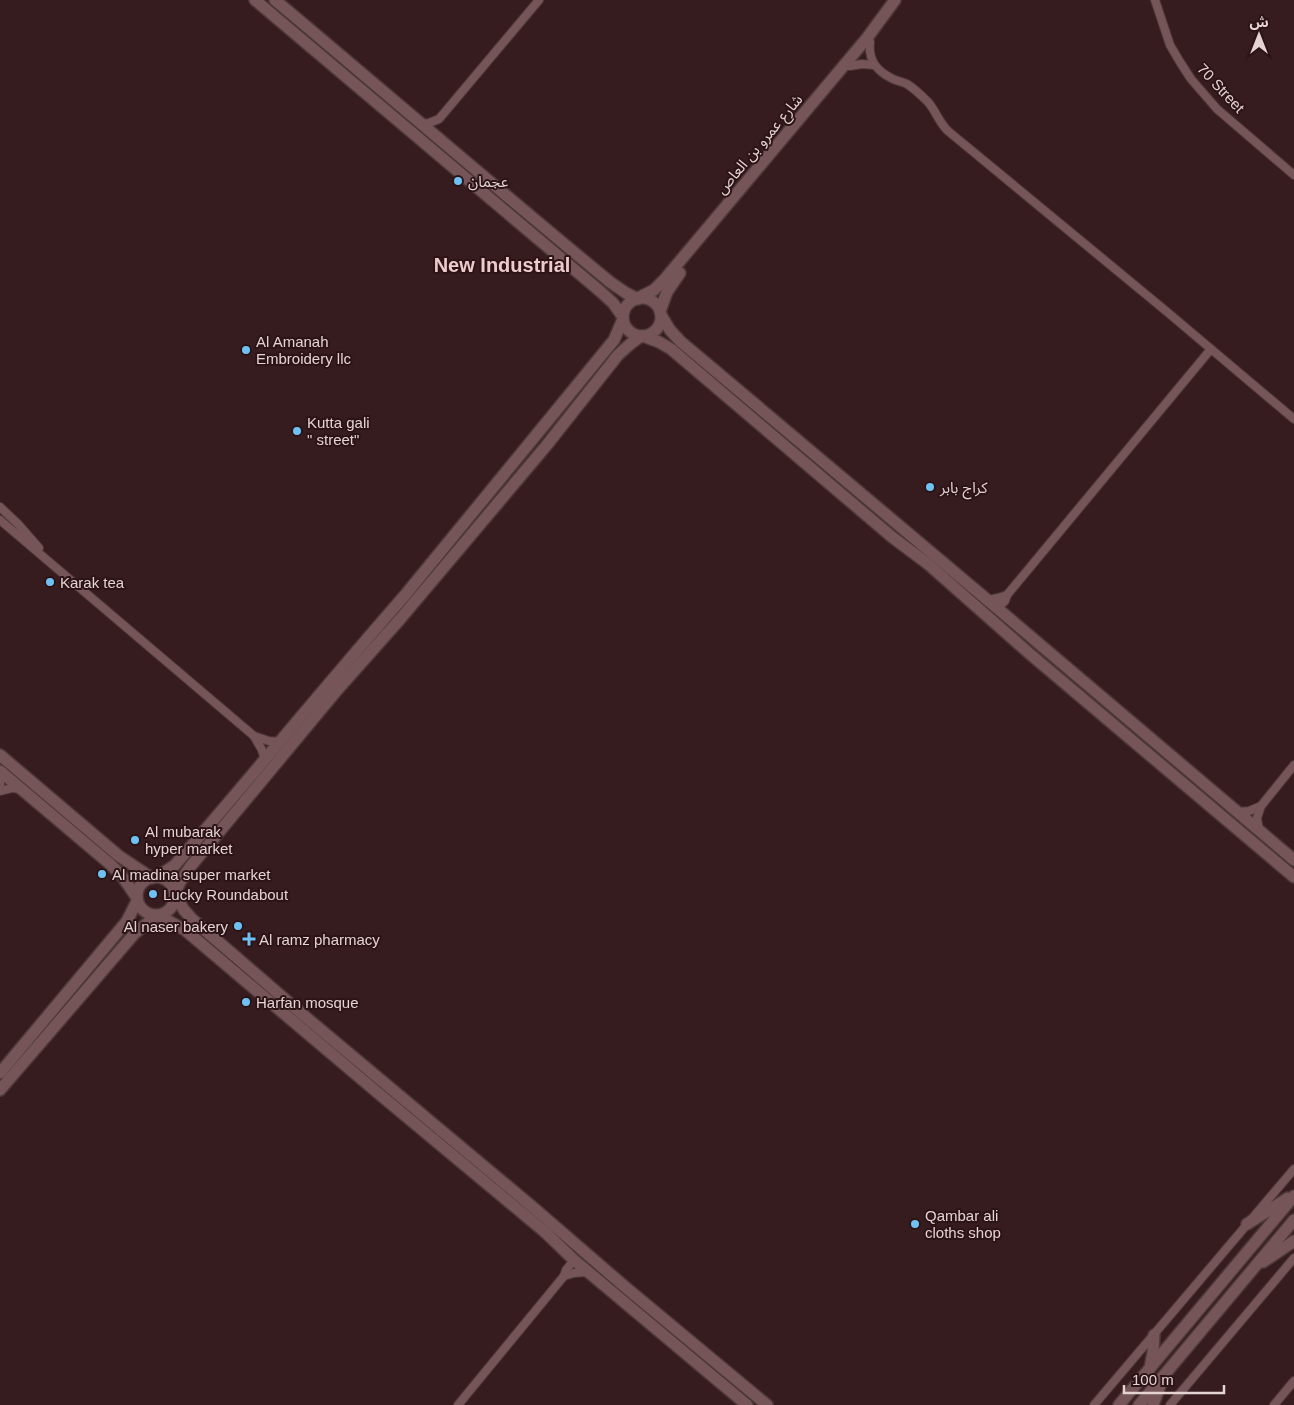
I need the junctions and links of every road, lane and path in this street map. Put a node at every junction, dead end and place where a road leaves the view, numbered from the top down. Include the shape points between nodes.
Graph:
1 (255, 0) edge
2 (276, 0) edge
3 (539, 0) edge
4 (895, 0) edge
5 (901, 0) edge
6 (1155, 0) edge
7 (870, 42) junction
8 (874, 65) junction
9 (850, 66) junction
10 (342, 73) junction
11 (390, 97) junction
12 (439, 119) junction
13 (420, 124) junction
14 (438, 140) junction
15 (1294, 175) edge
16 (638, 298) junction
17 (661, 313) junction
18 (623, 318) junction
19 (642, 336) junction
20 (1211, 349) junction
21 (1294, 419) edge
22 (0, 507) edge
23 (0, 520) edge
24 (46, 558) junction
25 (958, 590) junction
26 (406, 594) junction
27 (1007, 595) junction
28 (988, 600) junction
29 (997, 608) junction
30 (401, 618) junction
31 (369, 635) junction
32 (362, 662) junction
33 (254, 736) junction
34 (1132, 741) junction
35 (280, 742) junction
36 (0, 755) edge
37 (265, 760) junction
38 (1294, 765) edge
39 (0, 771) edge
40 (0, 778) edge
41 (0, 785) edge
42 (1207, 786) junction
43 (22, 789) junction
44 (0, 791) edge
45 (1261, 806) junction
46 (1237, 812) junction
47 (1259, 831) junction
48 (1294, 860) edge
49 (1294, 877) edge
50 (155, 878) junction
51 (175, 894) junction
52 (137, 899) junction
53 (157, 915) junction
54 (0, 1073) edge
55 (0, 1090) edge
56 (1294, 1169) edge
57 (1294, 1195) edge
58 (1294, 1220) edge
59 (1247, 1224) junction
60 (545, 1232) junction
61 (572, 1241) junction
62 (1294, 1241) edge
63 (1294, 1258) edge
64 (574, 1260) junction
65 (1252, 1270) junction
66 (607, 1271) junction
67 (590, 1272) junction
68 (564, 1276) junction
69 (1154, 1335) junction
70 (1149, 1369) junction
71 (1163, 1378) junction
72 (1294, 1380) edge
73 (458, 1405) edge
74 (748, 1405) edge
75 (767, 1405) edge
76 (1094, 1405) edge
77 (1120, 1405) edge
78 (1139, 1405) edge
79 (1153, 1405) edge
80 (1170, 1405) edge
81 (1274, 1405) edge

1 - 10 main road
2 - 11 main road
3 - 12 street
4 - 16 main road, شارع عمرو بن العاص via 867,38 664,280 654,290
5 - 7 main road, شارع عمرو بن العاص
6 - 15 street, 70 Street via 1170,45 1191,79 1218,109
7 - 8 street
7 - 9 main road, شارع عمرو بن العاص
8 - 9 street
8 - 20 street via 890,78 913,88 928,102 938,121 948,131
9 - 17 main road, شارع عمرو بن العاص via 674,281
10 - 11 main road via 356,71
10 - 18 main road via 601,292
11 - 13 main road
12 - 13 street
12 - 14 street
13 - 14 main road
14 - 16 main road via 615,286
16 - 17 main road via 652,300
16 - 18 main road via 626,307
17 - 19 main road via 656,330
17 - 28 main road via 680,341
18 - 19 main road via 629,331
18 - 26 main road via 614,340
19 - 25 main road via 671,349
19 - 30 main road via 618,355
20 - 21 street
20 - 27 street
22 - 24 street
23 - 24 street
24 - 33 street
25 - 29 main road via 964,590 987,609
25 - 34 main road
26 - 30 main road via 392,614 396,619
26 - 31 main road
27 - 28 street
27 - 29 street
28 - 29 main road
29 - 42 main road
30 - 32 main road
31 - 32 main road via 373,634 375,640
31 - 35 main road
32 - 51 main road via 190,867
33 - 35 street
33 - 37 street
34 - 42 main road via 1143,742 1192,781
34 - 49 main road
35 - 37 main road
36 - 50 main road via 119,856
37 - 50 main road via 175,865
38 - 45 street
39 - 43 main road
40 - 41 street
42 - 46 main road
43 - 44 street
43 - 52 main road via 116,870
45 - 46 street
45 - 47 street via 1257,818
46 - 47 main road
47 - 48 main road
50 - 51 main road via 169,882
50 - 52 main road via 139,887
51 - 53 main road via 172,906 164,914
51 - 61 main road via 192,919
52 - 53 main road via 144,911
52 - 54 main road via 127,921
53 - 55 main road via 135,933
53 - 60 main road via 185,930
56 - 59 street
57 - 59 main road
57 - 70 main road
58 - 65 main road
59 - 69 street
60 - 61 main road
60 - 64 main road
61 - 66 main road
62 - 65 main road
63 - 80 street
64 - 66 main road via 584,1257 596,1268
64 - 67 main road
64 - 68 street
65 - 71 main road
66 - 75 main road
67 - 68 street
67 - 74 main road
68 - 73 street
69 - 70 main road
69 - 76 street
70 - 77 main road
71 - 78 main road
71 - 79 main road
72 - 81 street

